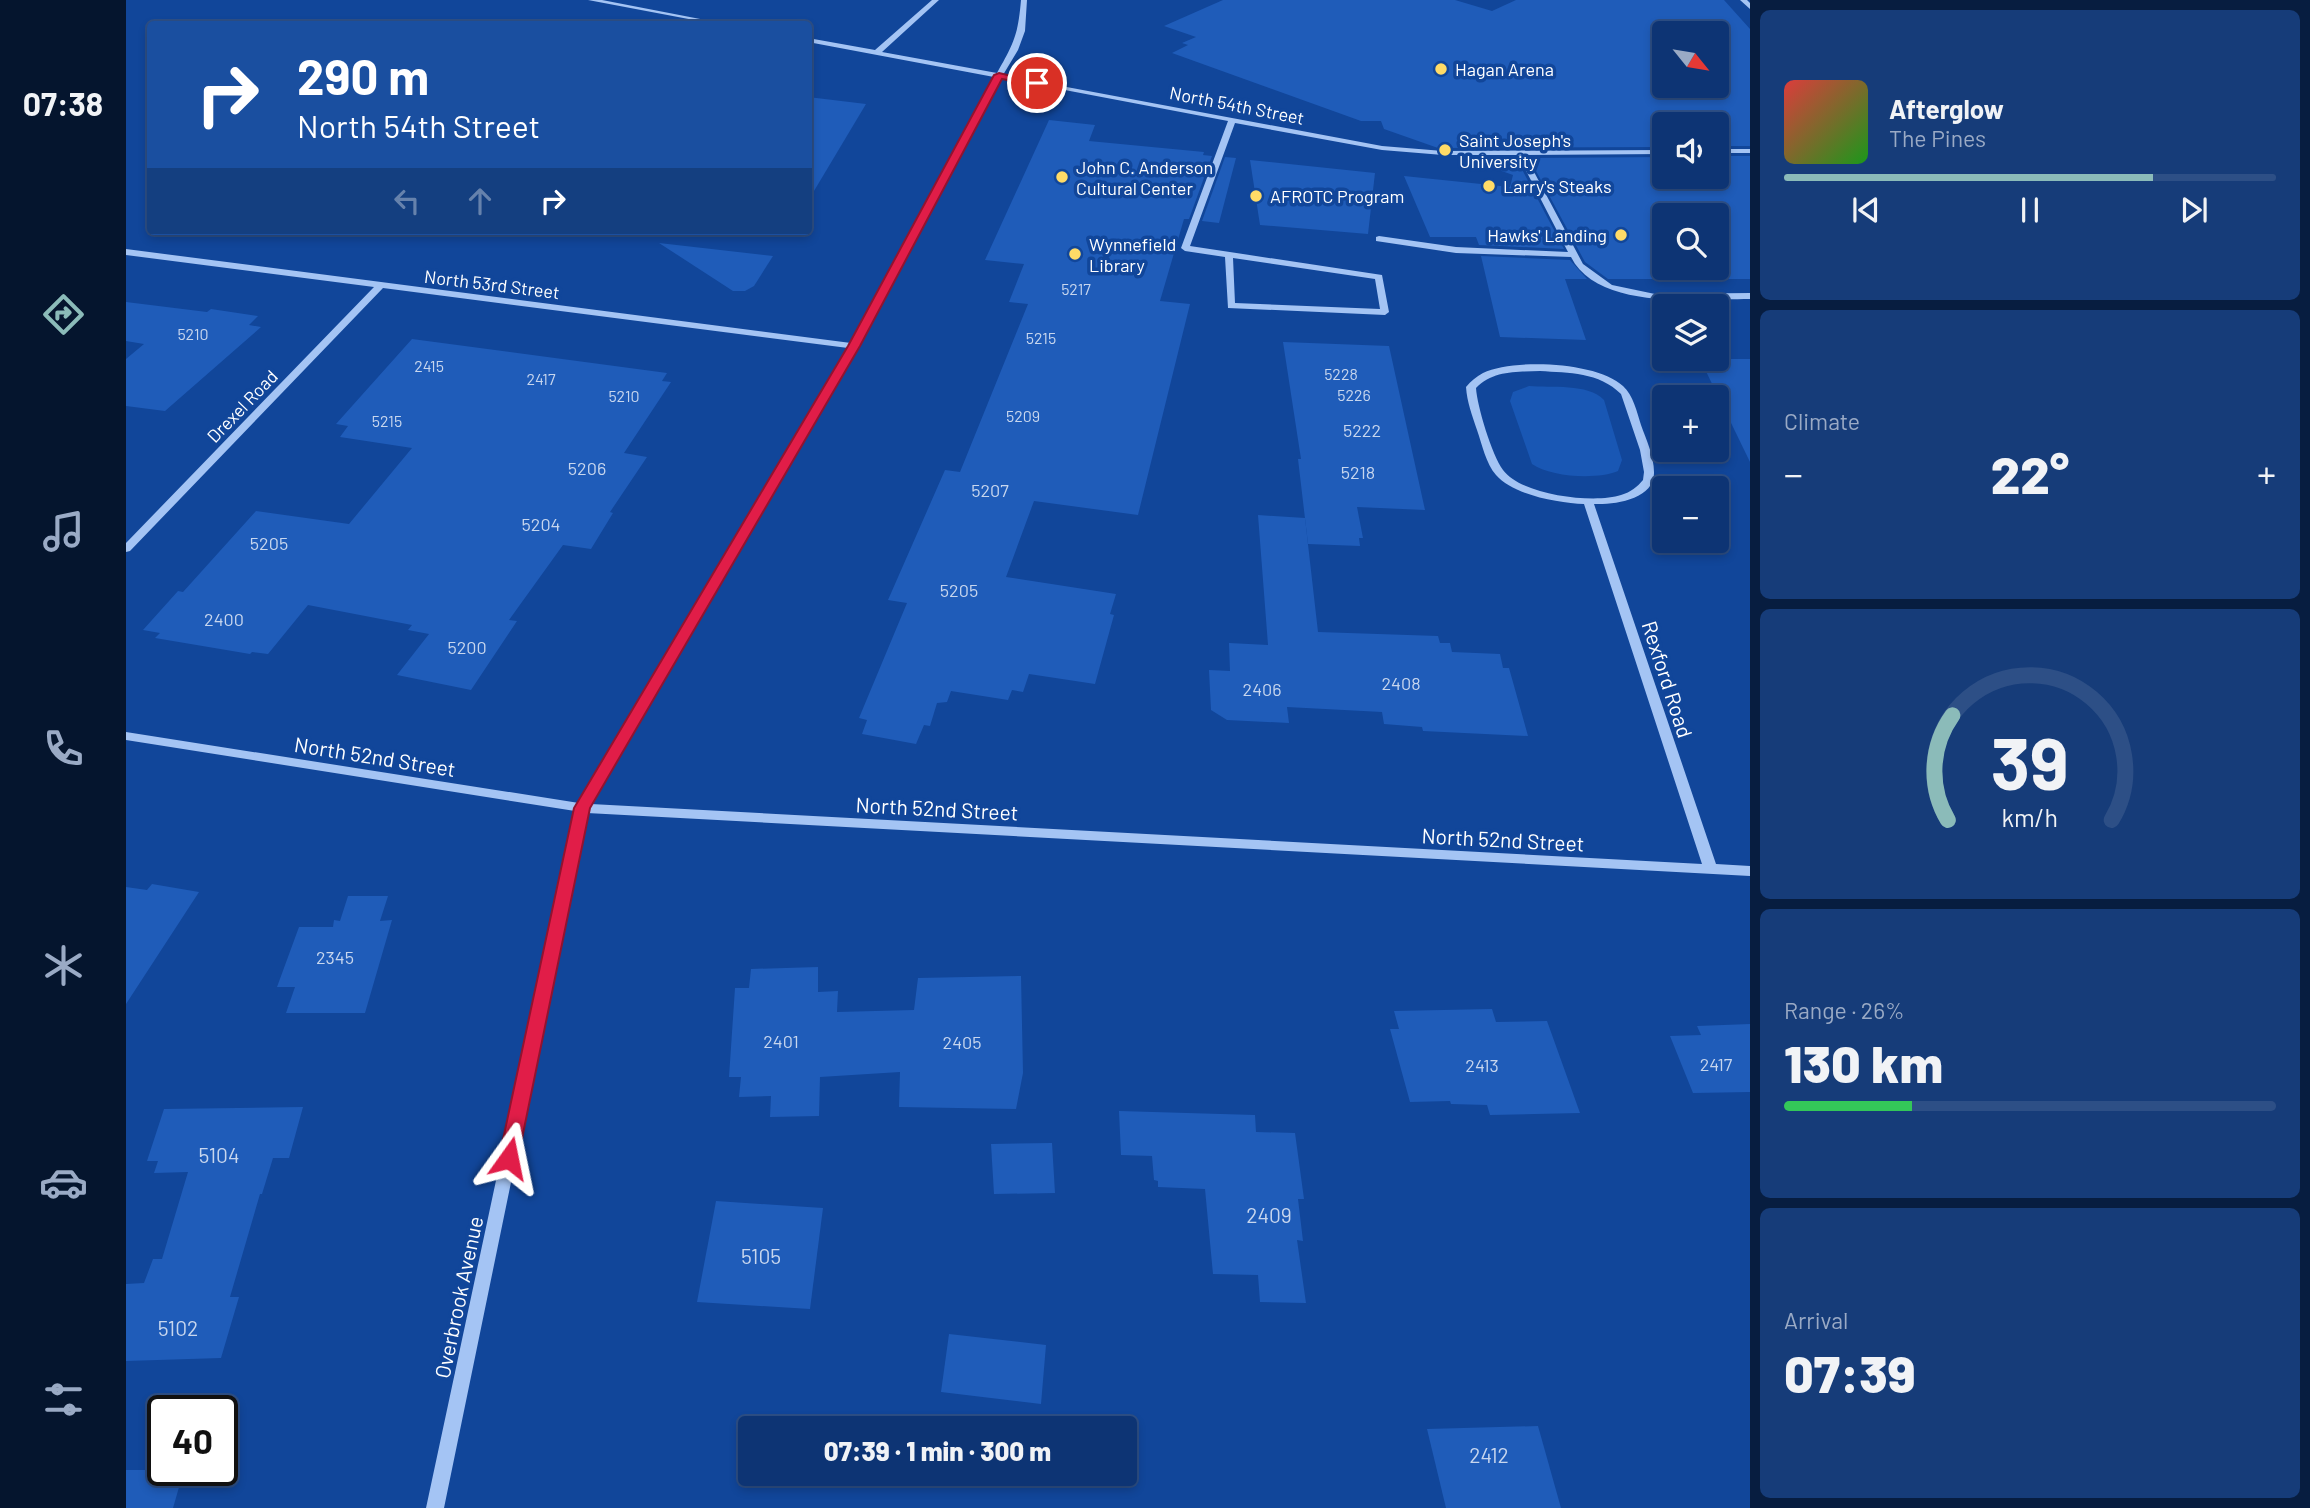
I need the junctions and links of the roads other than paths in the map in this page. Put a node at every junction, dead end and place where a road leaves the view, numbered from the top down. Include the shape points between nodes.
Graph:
1 (591, 0) edge
2 (936, 0) edge
3 (1024, 0) edge
4 (1743, 0) edge
5 (1750, 7) edge
6 (706, 21) edge
7 (812, 41) edge
8 (876, 53) junction
9 (999, 75) junction
10 (1232, 120) junction
11 (1729, 151) edge
12 (1750, 151) edge
13 (1520, 152) junction
14 (1652, 152) edge
15 (1379, 239) dead end
16 (126, 252) edge
17 (1229, 254) junction
18 (1574, 255) junction
19 (382, 285) junction
20 (1750, 296) edge
21 (854, 346) junction
22 (1588, 501) junction
23 (126, 550) edge
24 (126, 736) edge
25 (582, 808) junction
26 (1711, 870) junction
27 (1750, 872) edge
28 (435, 1508) edge

1 - 6 street
2 - 8 street
3 - 9 street, Overbrook Avenue via 1022,31
4 - 5 street
7 - 8 street, North 54th Street
8 - 9 street, North 54th Street
9 - 10 street, North 54th Street
9 - 21 street, Overbrook Avenue
10 - 13 street, North 54th Street via 1404,150
10 - 17 street via 1185,248
11 - 12 street
13 - 14 street, North 54th Street
13 - 18 street
15 - 18 street via 1456,250
16 - 19 street, North 53rd Street
17 - 17 street via 1379,277 1385,312 1231,306
18 - 20 street via 1579,265 1609,287 1655,297
19 - 21 street, North 53rd Street
19 - 23 street, Drexel Road
21 - 25 street, Overbrook Avenue
22 - 22 street via 1626,496 1648,481 1649,467 1620,387 1588,374 1540,368 1503,370 1476,380 1471,387 1472,400 1499,473 1527,492
22 - 26 street, Rexford Road
24 - 25 street, North 52nd Street
25 - 26 street, North 52nd Street
25 - 28 street, Overbrook Avenue
26 - 27 street, North 52nd Street

